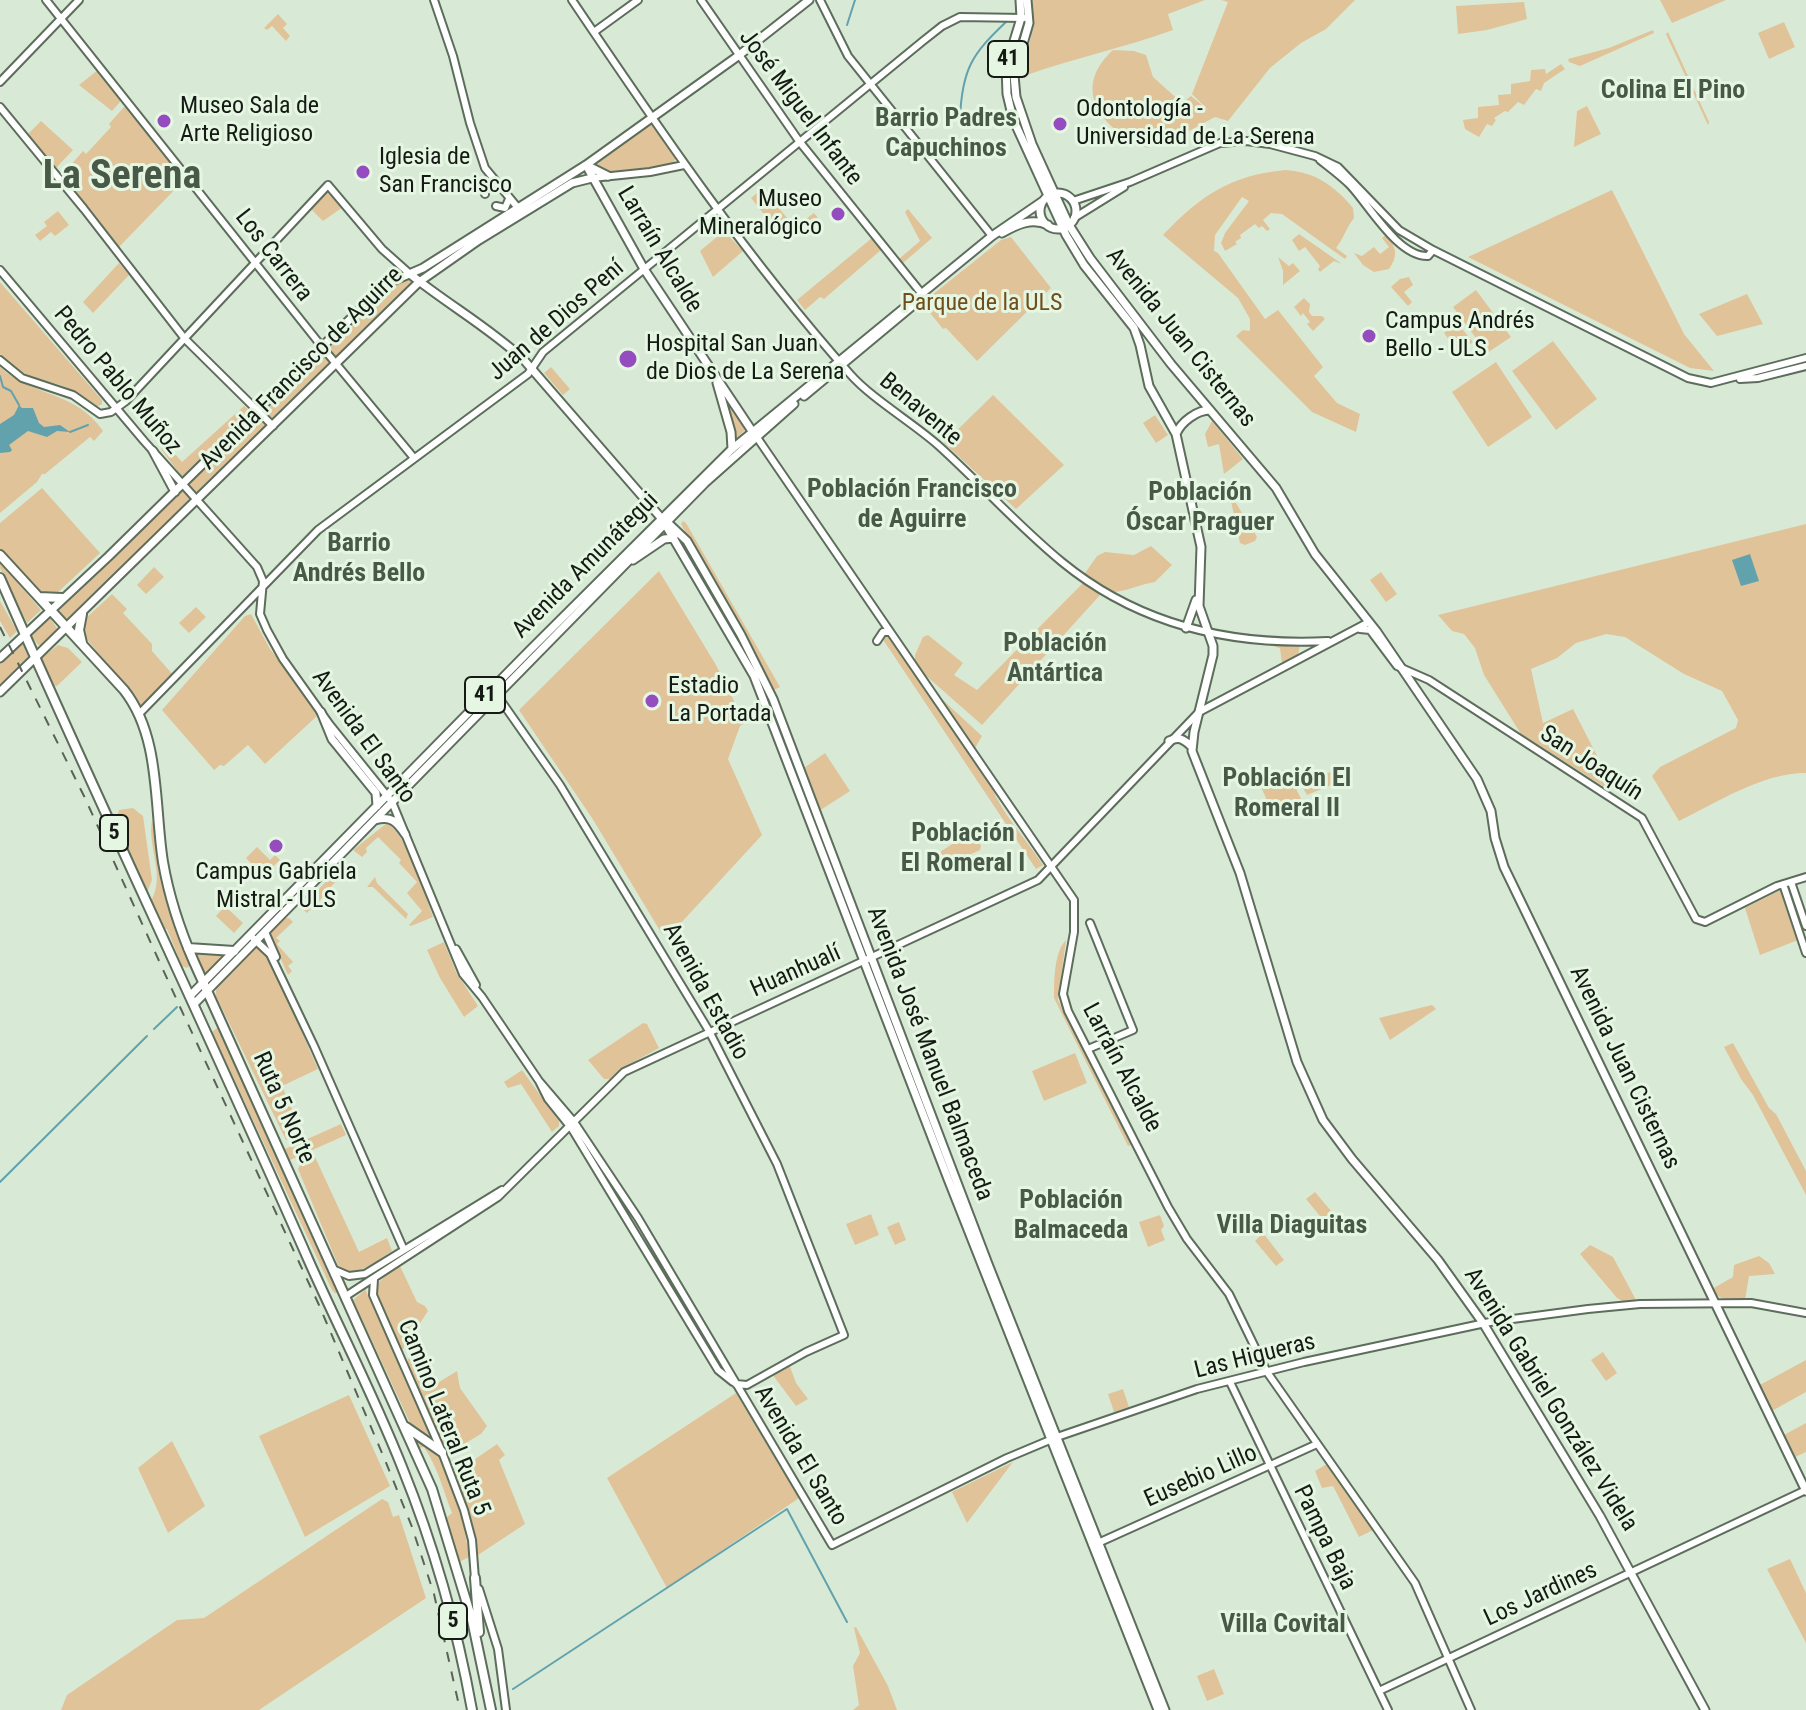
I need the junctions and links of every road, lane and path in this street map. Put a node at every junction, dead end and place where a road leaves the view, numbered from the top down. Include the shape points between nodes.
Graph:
1 (46, 0) edge
2 (79, 0) edge
3 (434, 0) edge
4 (572, 0) edge
5 (638, 0) edge
6 (701, 0) edge
7 (809, 0) edge
8 (820, 0) edge
9 (1020, 0) edge
10 (1027, 0) edge
11 (61, 18) junction
12 (1025, 18) junction
13 (594, 32) junction
14 (738, 56) junction
15 (0, 82) edge
16 (870, 84) junction
17 (0, 107) edge
18 (652, 117) junction
19 (799, 141) junction
20 (1315, 156) junction
21 (586, 165) junction
22 (684, 165) junction
23 (608, 176) junction
24 (592, 178) junction
25 (1130, 182) junction
26 (497, 184) junction
27 (485, 194) dead end
28 (508, 196) junction
29 (1048, 197) junction
30 (1073, 201) junction
31 (496, 206) dead end
32 (518, 208) junction
33 (716, 210) junction
34 (505, 216) junction
35 (515, 218) junction
36 (1068, 224) junction
37 (1048, 225) junction
38 (992, 236) junction
39 (1431, 253) junction
40 (256, 262) junction
41 (644, 269) junction
42 (0, 270) edge
43 (410, 274) junction
44 (419, 282) junction
45 (922, 294) junction
46 (185, 339) junction
47 (323, 348) junction
48 (1806, 358) edge
49 (0, 360) edge
50 (841, 363) junction
51 (336, 364) junction
52 (1806, 366) edge
53 (533, 370) junction
54 (715, 377) junction
55 (1729, 379) junction
56 (1201, 399) junction
57 (117, 409) junction
58 (259, 410) junction
59 (1210, 410) junction
60 (1169, 420) junction
61 (273, 426) junction
62 (754, 434) junction
63 (1176, 434) junction
64 (732, 449) junction
65 (153, 451) junction
66 (414, 458) junction
67 (182, 485) junction
68 (175, 492) junction
69 (196, 502) junction
70 (679, 510) junction
71 (664, 522) junction
72 (678, 536) junction
73 (0, 555) edge
74 (624, 565) junction
75 (257, 567) junction
76 (273, 577) junction
77 (0, 578) edge
78 (263, 588) junction
79 (1198, 594) junction
80 (37, 596) junction
81 (62, 598) junction
82 (243, 609) junction
83 (49, 610) junction
84 (82, 614) junction
85 (260, 614) junction
86 (1370, 626) junction
87 (1186, 628) junction
88 (66, 629) junction
89 (890, 632) junction
90 (1209, 633) junction
91 (24, 635) junction
92 (1334, 640) junction
93 (877, 641) dead end
94 (85, 648) junction
95 (0, 658) edge
96 (34, 659) junction
97 (1402, 668) junction
98 (495, 691) junction
99 (0, 692) edge
100 (321, 712) junction
101 (1199, 712) junction
102 (140, 713) junction
103 (1169, 741) junction
104 (1191, 746) junction
105 (390, 798) junction
106 (377, 806) junction
107 (373, 821) junction
108 (405, 834) junction
109 (1051, 869) junction
110 (1806, 877) edge
111 (1787, 883) junction
112 (1090, 923) dead end
113 (1806, 926) edge
114 (255, 931) junction
115 (265, 932) junction
116 (255, 942) junction
117 (188, 948) junction
118 (234, 951) junction
119 (1806, 953) edge
120 (866, 960) junction
121 (194, 962) junction
122 (179, 972) junction
123 (206, 986) junction
124 (291, 998) junction
125 (192, 1000) junction
126 (223, 1024) junction
127 (205, 1028) junction
128 (709, 1031) junction
129 (1088, 1049) junction
130 (572, 1124) junction
131 (518, 1180) junction
132 (638, 1218) junction
133 (634, 1231) junction
134 (396, 1233) junction
135 (420, 1239) junction
136 (401, 1251) junction
137 (333, 1268) junction
138 (377, 1275) junction
139 (322, 1288) junction
140 (346, 1296) junction
141 (1713, 1303) junction
142 (1806, 1313) edge
143 (1483, 1323) junction
144 (1267, 1372) junction
145 (1230, 1382) junction
146 (736, 1384) junction
147 (405, 1427) junction
148 (1053, 1438) junction
149 (1317, 1444) junction
150 (442, 1452) junction
151 (1269, 1466) junction
152 (1806, 1491) edge
153 (1077, 1509) junction
154 (1098, 1543) junction
155 (832, 1545) joint
156 (1632, 1572) junction
157 (475, 1578) junction
158 (481, 1657) junction
159 (1449, 1658) junction
160 (1379, 1691) junction
161 (472, 1710) edge
162 (491, 1710) edge
163 (506, 1710) edge
164 (1158, 1710) edge
165 (1165, 1710) edge
166 (1388, 1710) edge
167 (1471, 1710) edge
168 (1705, 1710) edge

1 - 11 main road, Los Carrera
2 - 11 main road
3 - 26 main road via 474,138
4 - 13 main road, Benavente
5 - 13 main road
6 - 14 main road, José Miguel Infante
7 - 14 main road, Avenida Francisco de Aguirre
8 - 16 main road via 842,46
9 - 12 main road, Avenida Juan Cisternas / 41
10 - 12 main road, Avenida Juan Cisternas / 41
11 - 15 main road
11 - 40 main road, Los Carrera
12 - 16 main road, Juan de Dios Pení via 960,17
12 - 29 main road, Avenida Juan Cisternas / 41 via 1007,60 1007,94 1021,141
13 - 18 main road, Benavente
14 - 18 main road, Avenida Francisco de Aguirre
14 - 19 main road, José Miguel Infante
16 - 19 main road, Juan de Dios Pení
16 - 38 main road
17 - 46 main road
18 - 21 main road, Avenida Francisco de Aguirre
18 - 22 main road, Benavente
19 - 33 main road, Juan de Dios Pení
19 - 45 main road, José Miguel Infante
20 - 25 main road via 1270,144 1220,143
20 - 39 main road via 1346,173 1399,230
20 - 39 main road via 1350,185 1398,242 1419,256
21 - 23 main road
21 - 24 main road, Larraín Alcalde
21 - 32 main road, Avenida Francisco de Aguirre
22 - 23 main road, Avenida Francisco de Aguirre
22 - 33 main road, Benavente
23 - 24 main road, Avenida Francisco de Aguirre
24 - 35 main road, Avenida Francisco de Aguirre via 572,183
24 - 41 main road, Larraín Alcalde
25 - 30 main road
25 - 36 main road
26 - 27 main road via 485,184
26 - 28 main road
28 - 31 main road via 508,206
28 - 32 main road
29 - 30 main road via 1066,195
29 - 36 main road, Avenida Juan Cisternas
29 - 37 main road, 41 via 1041,214
29 - 38 main road, Avenida Amunátegui / 41
30 - 36 main road via 1076,210
32 - 34 main road, Avenida Francisco de Aguirre
32 - 35 main road
33 - 41 main road, Juan de Dios Pení
33 - 50 main road, Benavente
34 - 35 main road
34 - 43 main road, Avenida Francisco de Aguirre
35 - 44 main road, Avenida Francisco de Aguirre
36 - 37 main road, 41
36 - 56 main road, Avenida Juan Cisternas
36 - 60 main road, Avenida Juan Cisternas via 1084,265 1134,328 1149,386
37 - 45 main road, Avenida Amunátegui / 41 via 1026,222 1005,231
38 - 45 main road, Avenida Amunátegui / 41
39 - 55 main road via 1668,369 1711,383
40 - 43 main road via 328,185
40 - 46 main road
40 - 47 main road, Los Carrera
41 - 53 main road, Juan de Dios Pení via 540,354
41 - 54 main road, Larraín Alcalde
42 - 57 main road, Pedro Pablo Muñoz
43 - 44 main road, Avenida José Manuel Balmaceda
43 - 47 main road, Avenida Francisco de Aguirre via 386,284
44 - 51 main road, Avenida Francisco de Aguirre
44 - 53 main road, Avenida José Manuel Balmaceda via 500,339
45 - 50 main road, Avenida Amunátegui / 41
46 - 57 main road
46 - 58 main road
47 - 51 main road, Los Carrera
47 - 58 main road, Avenida Francisco de Aguirre
48 - 55 main road
49 - 57 main road via 22,378 73,395 98,413
50 - 62 main road, Avenida Amunátegui / 41
50 - 87 main road, Benavente via 1084,579 1125,604
51 - 61 main road, Avenida Francisco de Aguirre
51 - 66 main road, Los Carrera
52 - 55 main road
53 - 66 main road, Juan de Dios Pení
53 - 71 main road, Avenida José Manuel Balmaceda
54 - 62 main road, Larraín Alcalde
54 - 64 main road
56 - 59 main road, Avenida Juan Cisternas
56 - 60 main road via 1199,407 1177,423
57 - 65 main road, Pedro Pablo Muñoz
58 - 61 main road
58 - 67 main road, Avenida Francisco de Aguirre
59 - 63 main road via 1201,410
59 - 86 main road, Avenida Juan Cisternas via 1276,488 1315,554
60 - 63 main road, Avenida Juan Cisternas
61 - 69 main road, Avenida Francisco de Aguirre
62 - 64 main road, Avenida Amunátegui / 41
62 - 70 main road, Avenida Amunátegui / 41
62 - 89 main road, Larraín Alcalde
63 - 79 main road, Avenida Juan Cisternas via 1201,547
64 - 71 main road, Avenida Amunátegui / 41
65 - 67 main road, Pedro Pablo Muñoz
65 - 68 main road
66 - 76 main road, Juan de Dios Pení via 318,530
67 - 68 main road, Avenida Francisco de Aguirre
67 - 69 main road, Pedro Pablo Muñoz
68 - 81 main road, Avenida Francisco de Aguirre
69 - 75 main road, Pedro Pablo Muñoz
69 - 84 main road, Avenida Francisco de Aguirre
70 - 71 main road, Avenida Amunátegui / 41
70 - 72 main road
71 - 72 main road, Avenida José Manuel Balmaceda
71 - 74 main road, Avenida Amunátegui / 41
71 - 98 main road, Avenida Amunátegui / 41
72 - 74 main road
72 - 120 main road, Avenida José Manuel Balmaceda via 766,703
73 - 80 highway, Ruta 5 Norte / 5
74 - 98 main road, Avenida Amunátegui / 41
75 - 76 main road
75 - 78 main road, Pedro Pablo Muñoz
76 - 78 main road, Juan de Dios Pení
77 - 91 highway, Ruta 5 Norte / 5
78 - 82 main road, Juan de Dios Pení
78 - 85 main road
79 - 87 main road
79 - 90 main road
80 - 81 highway
80 - 83 highway, Ruta 5 Norte / 5
81 - 83 main road, Avenida Francisco de Aguirre
82 - 85 main road
82 - 102 main road, Juan de Dios Pení
83 - 88 highway, Ruta 5 Norte / 5
83 - 91 main road, Avenida Francisco de Aguirre
84 - 88 main road, Avenida Francisco de Aguirre
84 - 94 highway via 79,630
85 - 100 main road, Avenida El Santo via 283,659
86 - 92 main road, Huanhualí
86 - 97 main road, Avenida Juan Cisternas
87 - 90 main road, Benavente
88 - 94 highway, Ruta 5 Norte / 5
88 - 96 main road, Avenida Francisco de Aguirre
89 - 93 main road
89 - 109 main road, Larraín Alcalde
90 - 92 main road, Benavente via 1273,642
90 - 101 main road via 1213,655
91 - 95 main road, Avenida Francisco de Aguirre
91 - 96 highway, Ruta 5 Norte / 5
92 - 101 main road, Huanhualí
94 - 102 highway, Ruta 5 Norte / 5
96 - 99 main road, Avenida Francisco de Aguirre
96 - 122 highway, Ruta 5 Norte / 5
97 - 111 main road, San Joaquín via 1429,680 1642,818 1699,921
97 - 141 main road, Avenida Juan Cisternas via 1485,793 1504,867
98 - 105 main road, Avenida Amunátegui / 41
98 - 128 main road, Avenida Estadio via 605,856
100 - 105 main road, Avenida El Santo
100 - 106 main road via 332,739 376,793
101 - 103 main road, Huanhualí
101 - 104 main road
102 - 117 highway, Ruta 5 Norte / 5 via 167,881
103 - 104 main road via 1181,738
103 - 109 main road, Huanhualí
104 - 143 main road, Avenida Gabriel González Videla via 1240,873 1297,1062 1323,1120
105 - 106 main road, Avenida Amunátegui / 41
105 - 107 main road, Avenida Amunátegui / 41
105 - 108 main road, Avenida El Santo
106 - 114 main road, Avenida Amunátegui / 41
107 - 108 main road via 392,820
107 - 115 main road, Avenida Amunátegui / 41
108 - 130 main road, Avenida El Santo via 459,968 548,1099
109 - 120 main road, Huanhualí via 1023,889
109 - 129 main road, Larraín Alcalde via 1074,900 1063,994
110 - 111 main road, San Joaquín
111 - 113 main road
111 - 119 main road
112 - 129 main road via 1133,1030
114 - 116 main road
114 - 118 main road, Avenida Amunátegui / 41
115 - 116 main road, Avenida Amunátegui / 41
115 - 124 main road
116 - 123 main road, Avenida Amunátegui / 41
116 - 124 main road via 269,952
117 - 118 highway
117 - 121 highway, Ruta 5 Norte / 5
118 - 123 main road, Avenida Amunátegui / 41
120 - 128 main road, Huanhualí
120 - 148 main road, Avenida José Manuel Balmaceda
121 - 122 highway via 189,972
121 - 123 highway, Ruta 5 Norte / 5
122 - 125 highway, Ruta 5 Norte / 5
123 - 125 main road, Avenida Amunátegui / 41
123 - 126 highway, Ruta 5 Norte / 5
124 - 134 main road
125 - 127 highway, Ruta 5 Norte / 5
126 - 127 highway via 213,1020
126 - 137 highway, Ruta 5 Norte / 5
127 - 139 highway, Ruta 5 Norte / 5
128 - 130 main road, Huanhualí via 624,1072
128 - 146 main road, Avenida Estadio via 777,1164 844,1335 747,1385
129 - 144 main road, Larraín Alcalde via 1168,1207 1229,1294
130 - 131 main road, Huanhualí
130 - 132 main road, Avenida El Santo
130 - 133 main road, Avenida El Santo
131 - 135 main road, Huanhualí
131 - 138 main road, Huanhualí
132 - 133 main road
132 - 146 main road, Avenida El Santo
133 - 146 main road, Avenida El Santo via 718,1370
134 - 135 main road
134 - 136 main road
135 - 136 main road, Huanhualí
136 - 137 main road, Huanhualí via 360,1276
137 - 140 highway, Ruta 5 Norte / 5
138 - 140 main road, Huanhualí
138 - 150 main road, Camino Lateral Ruta 5 via 373,1295
139 - 140 highway via 332,1297
139 - 161 highway, Ruta 5 Norte / 5 via 420,1513 456,1632
140 - 147 highway, Ruta 5 Norte / 5
141 - 142 main road, Las Higueras via 1751,1303
141 - 143 main road, Las Higueras via 1558,1311
141 - 152 main road, Avenida Juan Cisternas
143 - 144 main road, Las Higueras
143 - 156 main road, Avenida Gabriel González Videla
144 - 145 main road, Las Higueras
144 - 149 main road, Larraín Alcalde
145 - 148 main road, Las Higueras
145 - 151 main road, Pampa Baja
146 - 155 main road, Avenida El Santo
147 - 150 highway
147 - 158 highway, Ruta 5 Norte / 5 via 444,1521
148 - 153 main road, Avenida José Manuel Balmaceda
148 - 154 main road, Avenida José Manuel Balmaceda
148 - 155 main road, Las Higueras
149 - 151 main road, Eusebio Lillo
149 - 159 main road, Larraín Alcalde via 1415,1583
150 - 157 main road, Camino Lateral Ruta 5 via 470,1530
151 - 154 main road, Eusebio Lillo
151 - 160 main road, Pampa Baja
152 - 156 main road, Los Jardines
153 - 154 main road via 1090,1539
153 - 164 main road, Avenida José Manuel Balmaceda
154 - 165 main road, Avenida José Manuel Balmaceda
156 - 159 main road, Los Jardines
156 - 168 main road, Avenida Gabriel González Videla
157 - 158 highway
157 - 163 main road, Camino Lateral Ruta 5 via 496,1641
158 - 162 highway, Ruta 5 Norte / 5
159 - 160 main road, Los Jardines
159 - 167 main road, Larraín Alcalde
160 - 166 main road, Pampa Baja

